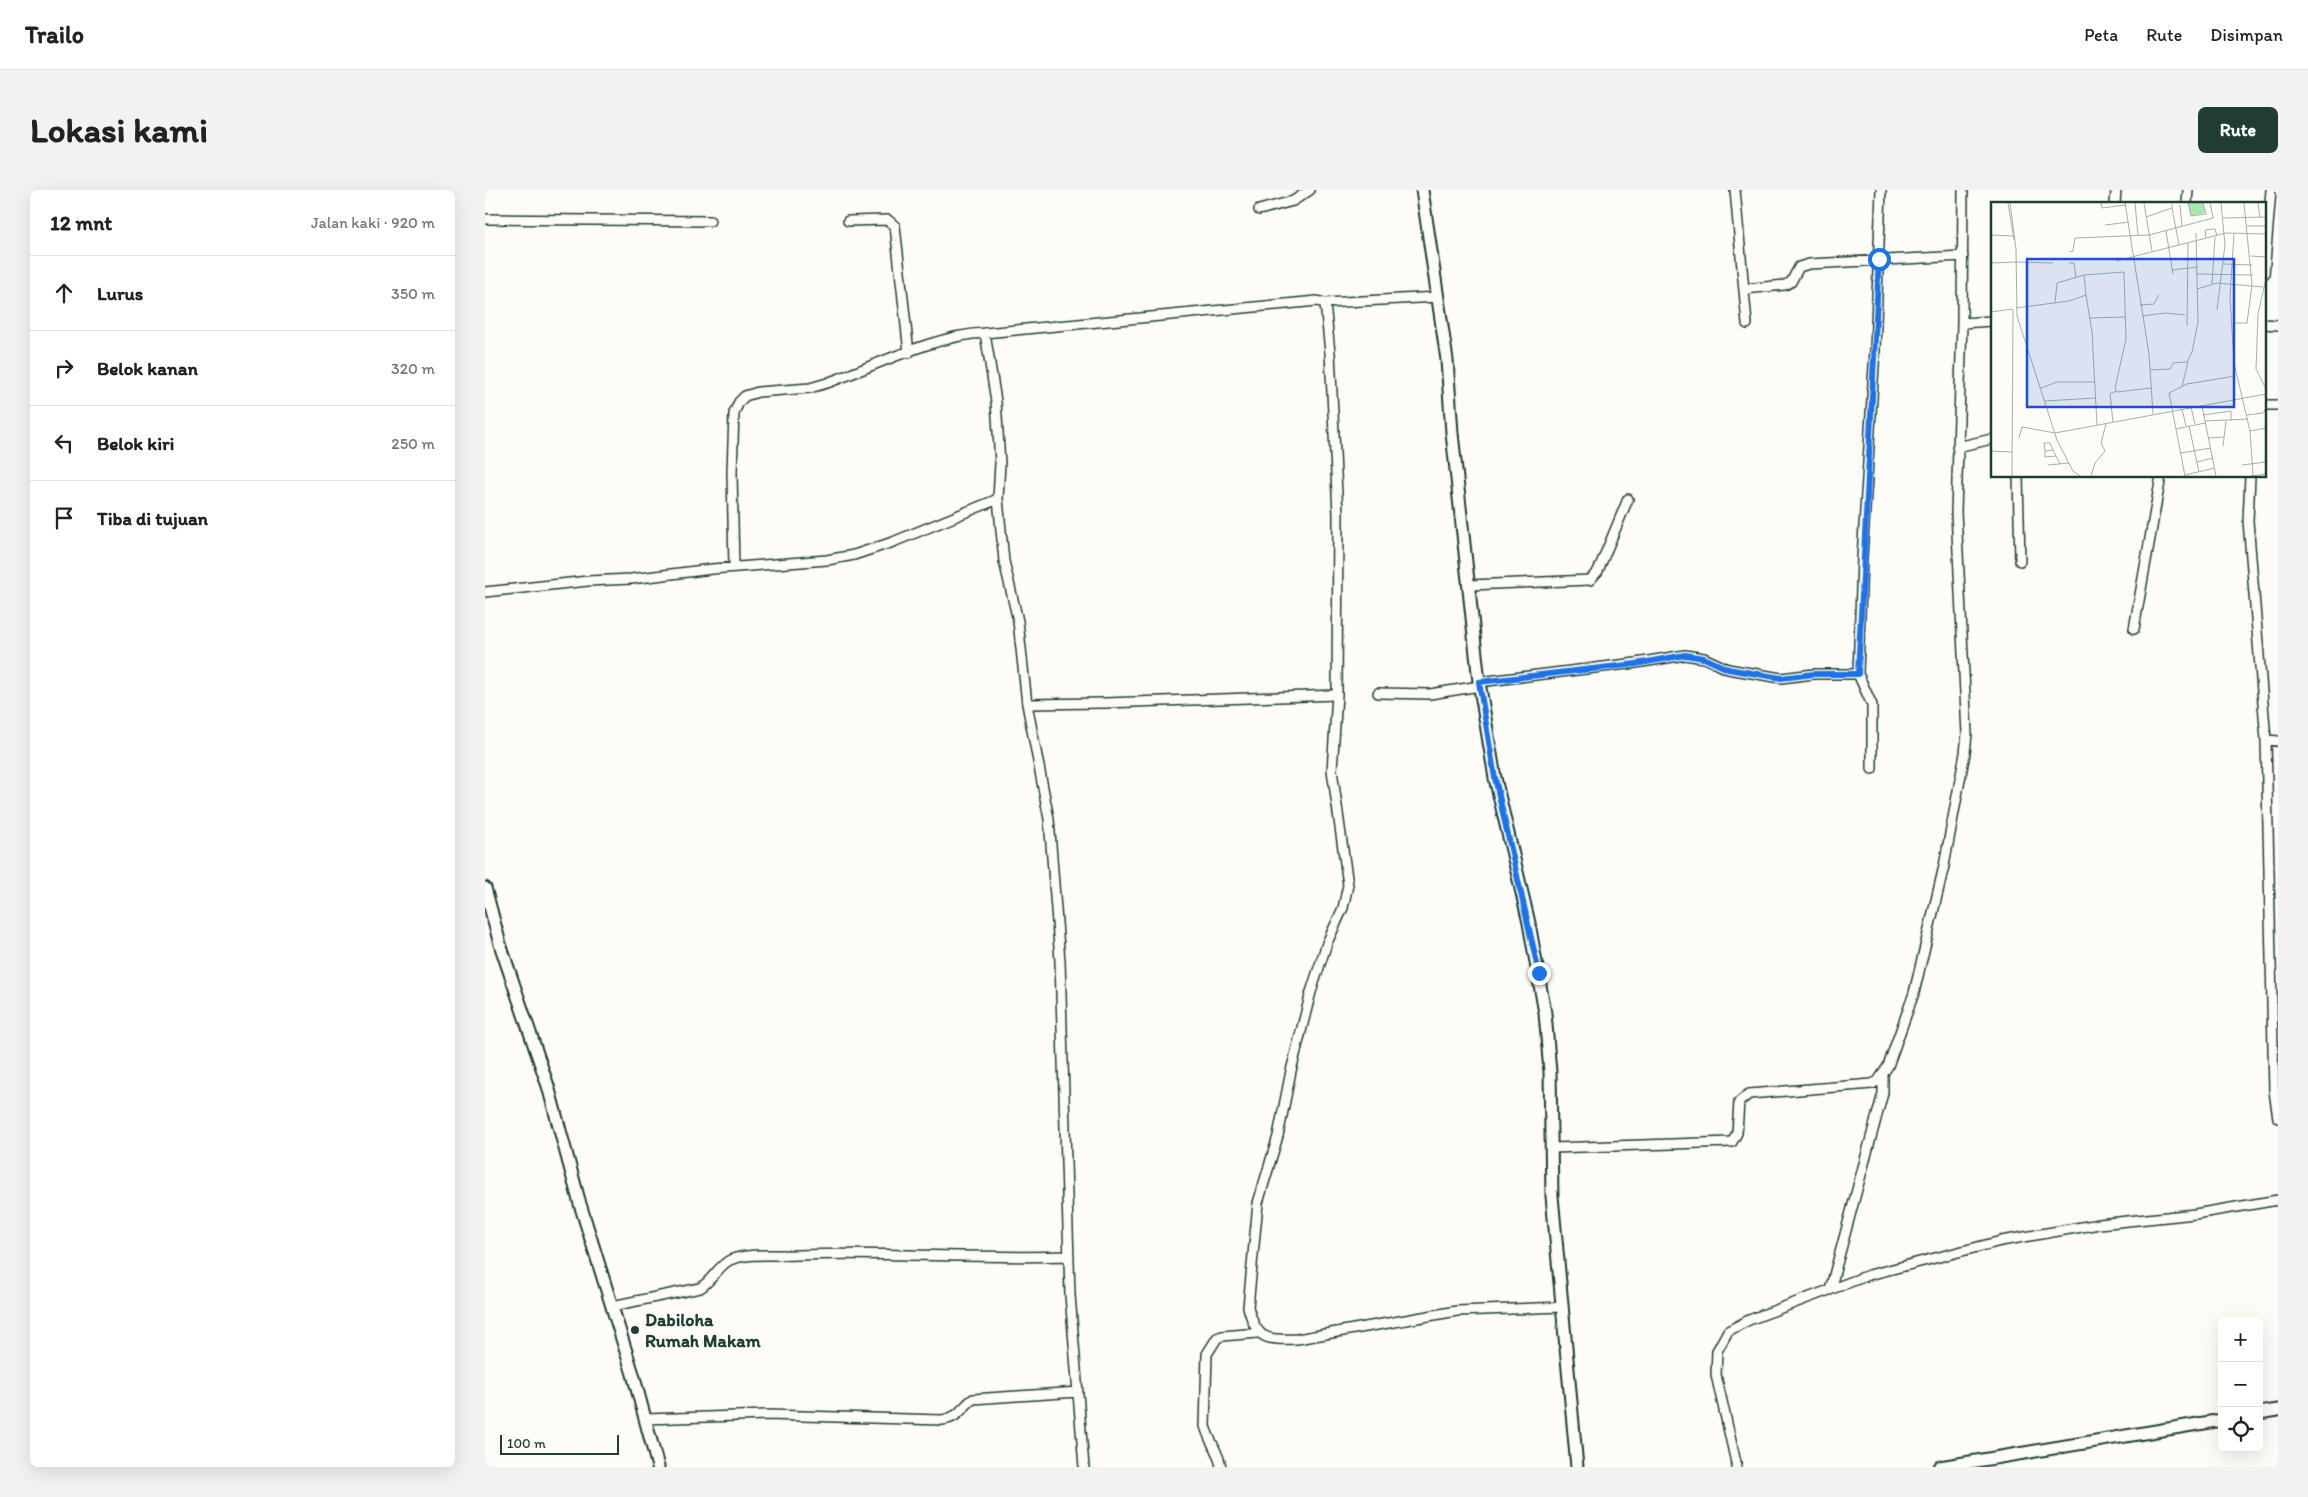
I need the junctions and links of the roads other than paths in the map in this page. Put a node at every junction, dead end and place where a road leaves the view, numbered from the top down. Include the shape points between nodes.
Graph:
1 (1310, 190) edge
2 (1422, 190) edge
3 (1735, 190) edge
4 (1881, 190) edge
5 (1963, 190) edge
6 (2271, 190) edge
7 (1259, 210) dead end
8 (485, 219) edge
9 (710, 221) dead end
10 (848, 221) dead end
11 (2266, 243) edge
12 (2278, 244) edge
13 (1963, 256) junction
14 (2265, 258) edge
15 (1879, 259) junction
16 (1745, 289) junction
17 (1438, 297) junction
18 (1325, 303) junction
19 (1991, 321) edge
20 (1962, 323) junction
21 (1747, 324) dead end
22 (2265, 324) edge
23 (2278, 325) edge
24 (985, 333) junction
25 (909, 353) junction
26 (2265, 405) edge
27 (2278, 405) edge
28 (1991, 439) edge
29 (1957, 447) junction
30 (2018, 478) edge
31 (2161, 478) edge
32 (2250, 478) edge
33 (998, 499) junction
34 (1628, 499) dead end
35 (2020, 561) dead end
36 (734, 568) junction
37 (1469, 585) junction
38 (485, 592) edge
39 (2134, 629) dead end
40 (1858, 674) junction
41 (1479, 684) junction
42 (1378, 693) dead end
43 (1337, 695) junction
44 (1027, 704) junction
45 (2265, 740) junction
46 (2278, 741) edge
47 (1872, 769) dead end
48 (485, 888) edge
49 (1883, 1075) junction
50 (2278, 1118) edge
51 (1551, 1148) junction
52 (2278, 1200) edge
53 (1069, 1256) junction
54 (1830, 1290) junction
55 (612, 1306) junction
56 (1562, 1307) junction
57 (1258, 1333) junction
58 (1078, 1392) junction
59 (2278, 1410) edge
60 (2263, 1412) edge
61 (645, 1419) junction
62 (2218, 1421) edge
63 (2001, 1462) edge
64 (658, 1467) edge
65 (1084, 1467) edge
66 (1221, 1467) edge
67 (1577, 1467) edge
68 (1737, 1467) edge
69 (1940, 1467) edge

1 - 7 street via 1293,201
2 - 17 street
3 - 16 street
4 - 15 street
5 - 13 street
6 - 11 street
8 - 9 street
10 - 25 street via 888,220 895,226
11 - 12 street
11 - 14 street
13 - 15 street
13 - 20 street
15 - 16 street via 1802,266 1785,285
15 - 40 street
16 - 21 street
17 - 18 street
17 - 37 street
18 - 24 street via 1317,301
18 - 43 street via 1338,514
19 - 20 street
20 - 29 street
22 - 23 street
24 - 25 street via 949,338
24 - 33 street via 996,402 1000,463
25 - 36 street via 827,384 758,392 745,396 739,402 734,413 732,472
26 - 27 street
28 - 29 street
29 - 49 street via 1956,512 1967,734 1965,753 1944,866 1914,993
30 - 35 street
31 - 39 street
32 - 45 street via 2248,521
33 - 36 street via 854,555 799,564
33 - 44 street via 1004,561 1018,621
34 - 37 street via 1598,571 1590,580
36 - 38 street
37 - 41 street
40 - 41 street via 1781,678 1728,669 1704,658 1685,655
40 - 47 street via 1872,705
41 - 42 street via 1430,694
41 - 51 street via 1495,778 1540,981 1548,1040
43 - 44 street
43 - 57 street via 1332,770 1348,884 1311,992 1279,1136 1258,1203 1248,1307
44 - 53 street via 1049,819 1060,961
45 - 46 street
45 - 50 street via 2274,1091
48 - 55 street via 503,953 548,1086
49 - 51 street via 1872,1084 1749,1094 1739,1102 1735,1139 1726,1143
49 - 54 street via 1883,1093
51 - 56 street
52 - 54 street via 2001,1241 1869,1275
53 - 55 street via 751,1256 724,1264 709,1283 700,1288
53 - 58 street
54 - 68 street via 1749,1320 1728,1332 1717,1350 1716,1375
55 - 61 street
56 - 57 street via 1457,1311 1297,1339 1269,1340
56 - 67 street
57 - 66 street via 1217,1338 1207,1354 1205,1426
58 - 61 street via 973,1399 960,1413 942,1420 767,1415
58 - 65 street
59 - 60 street
61 - 64 street
62 - 63 street
63 - 69 street

